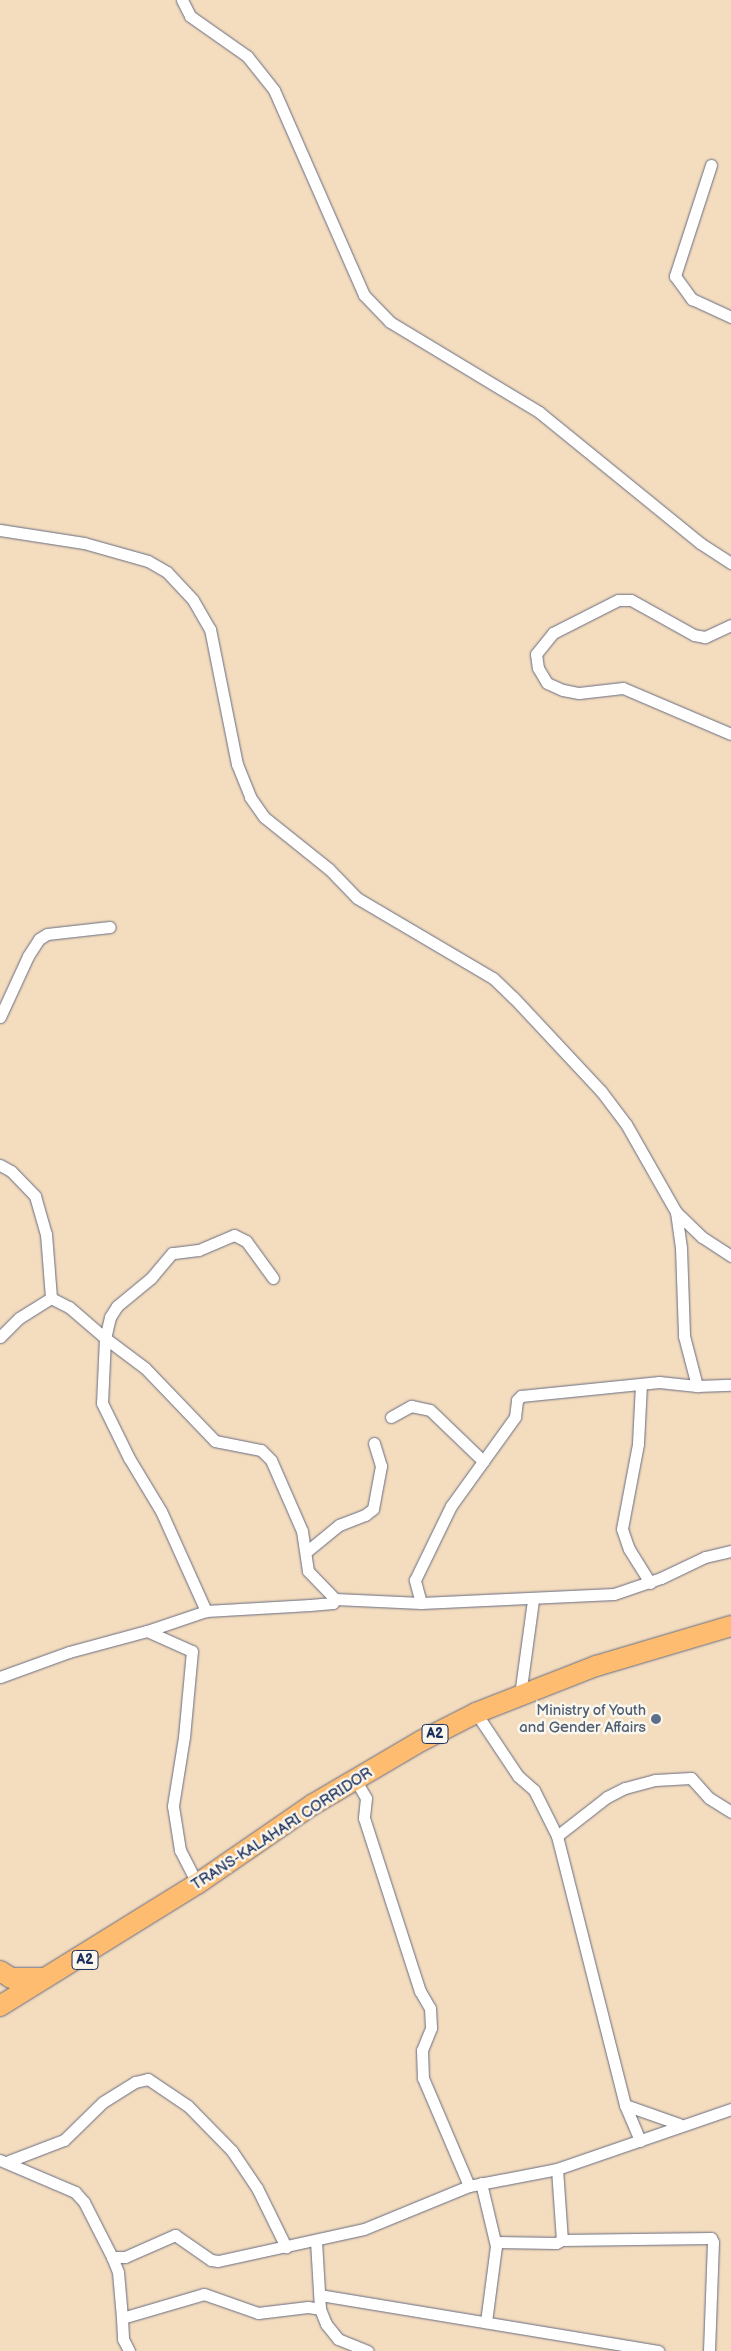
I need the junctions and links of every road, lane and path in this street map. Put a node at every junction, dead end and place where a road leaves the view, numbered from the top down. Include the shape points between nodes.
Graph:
1 (182, 0) edge
2 (711, 165) dead end
3 (731, 317) edge
4 (0, 530) edge
5 (731, 563) edge
6 (731, 625) edge
7 (731, 734) edge
8 (110, 927) dead end
9 (0, 1017) edge
10 (0, 1165) edge
11 (676, 1212) junction
12 (731, 1256) edge
13 (273, 1278) dead end
14 (51, 1298) junction
15 (0, 1337) edge
16 (105, 1338) junction
17 (641, 1384) junction
18 (731, 1385) edge
19 (697, 1386) junction
20 (391, 1417) dead end
21 (374, 1443) dead end
22 (483, 1461) junction
23 (731, 1551) edge
24 (306, 1552) junction
25 (650, 1583) junction
26 (335, 1600) junction
27 (533, 1600) junction
28 (421, 1603) junction
29 (206, 1611) junction
30 (731, 1626) edge
31 (148, 1631) junction
32 (1, 1678) edge
33 (520, 1694) junction
34 (476, 1713) junction
35 (355, 1779) junction
36 (731, 1812) edge
37 (557, 1836) junction
38 (197, 1884) junction
39 (168, 1903) junction
40 (0, 1971) edge
41 (0, 1978) edge
42 (44, 1978) junction
43 (6, 2005) edge
44 (625, 2106) junction
45 (728, 2114) edge
46 (679, 2124) junction
47 (640, 2141) junction
48 (4, 2160) edge
49 (557, 2169) junction
50 (481, 2182) junction
51 (469, 2186) junction
52 (562, 2240) junction
53 (316, 2241) junction
54 (496, 2242) junction
55 (286, 2247) junction
56 (112, 2258) junction
57 (320, 2295) junction
58 (320, 2310) junction
59 (122, 2318) junction
60 (486, 2322) junction
61 (362, 2350) edge
62 (128, 2351) edge
63 (658, 2351) edge
64 (709, 2351) edge

1 - 5 street via 190,16 247,56 274,90 364,295 390,322 539,412 700,543
2 - 3 street via 676,276 692,299
4 - 11 street via 84,543 148,562 167,572 193,600 210,629 236,764 250,797 264,817 329,869 357,898 493,978 513,997 601,1091 626,1124
6 - 7 street via 705,638 631,600 618,600 553,633 536,654 538,668 547,683 563,690 579,693 623,688
8 - 9 street via 47,934 40,939 28,956
10 - 14 street via 11,1171 35,1196 46,1234
11 - 12 street via 702,1237
11 - 19 street via 682,1248 684,1336
13 - 16 street via 246,1241 234,1235 198,1250 172,1254 151,1278 117,1306 110,1317
14 - 15 street via 19,1318
14 - 16 street via 69,1307
16 - 24 street via 145,1368 215,1441 261,1450 271,1460 302,1531
16 - 29 street via 102,1403 129,1458 161,1510
17 - 19 street
17 - 22 street via 586,1391 526,1393 517,1400 516,1417
17 - 25 street via 638,1444 622,1529 629,1549
18 - 19 street
20 - 22 street via 411,1406 430,1410
21 - 24 street via 381,1466 373,1509 365,1516 339,1525
22 - 28 street via 451,1506 415,1580
23 - 25 street via 705,1557
24 - 26 street via 308,1571
25 - 27 street via 614,1594
26 - 28 street
26 - 29 street via 333,1603 310,1605
27 - 28 street
27 - 33 street
29 - 31 street
30 - 33 highway, TRANS-KALAHARI CORRIDOR / A2 via 596,1666
31 - 32 street via 69,1652
31 - 38 street via 192,1651 184,1737 173,1806 180,1850
33 - 34 highway, TRANS-KALAHARI CORRIDOR / A2
34 - 35 highway, TRANS-KALAHARI CORRIDOR / A2
34 - 37 street via 518,1776 538,1796
35 - 38 highway, TRANS-KALAHARI CORRIDOR / A2
35 - 51 street via 366,1798 364,1818 420,1991 430,2008 431,2028 422,2050 423,2078
36 - 37 street via 709,1798 691,1778 655,1780 607,1797
37 - 44 street
38 - 39 highway, TRANS-KALAHARI CORRIDOR / A2
39 - 42 highway, TRANS-KALAHARI CORRIDOR / A2
39 - 43 highway, TRANS-KALAHARI CORRIDOR / A2 via 129,1933
40 - 42 highway via 11,1978
41 - 43 street
42 - 43 highway, TRANS-KALAHARI CORRIDOR / A2
44 - 46 street
44 - 47 street
45 - 46 street
46 - 47 street
47 - 49 street
48 - 55 street via 64,2140 103,2102 134,2082 148,2078 188,2106 232,2151 257,2188
48 - 56 street via 75,2192 84,2202
49 - 50 street
49 - 52 street
50 - 51 street
50 - 54 street
51 - 53 street via 364,2229
52 - 54 street via 556,2244
52 - 64 street via 712,2238
53 - 55 street
53 - 57 street
54 - 60 street
55 - 56 street via 214,2261 175,2235 124,2257
56 - 59 street via 118,2272
57 - 58 street
57 - 60 street
58 - 59 street via 308,2307 258,2313 204,2294
58 - 61 street via 332,2333
59 - 62 street via 123,2339
60 - 63 street

